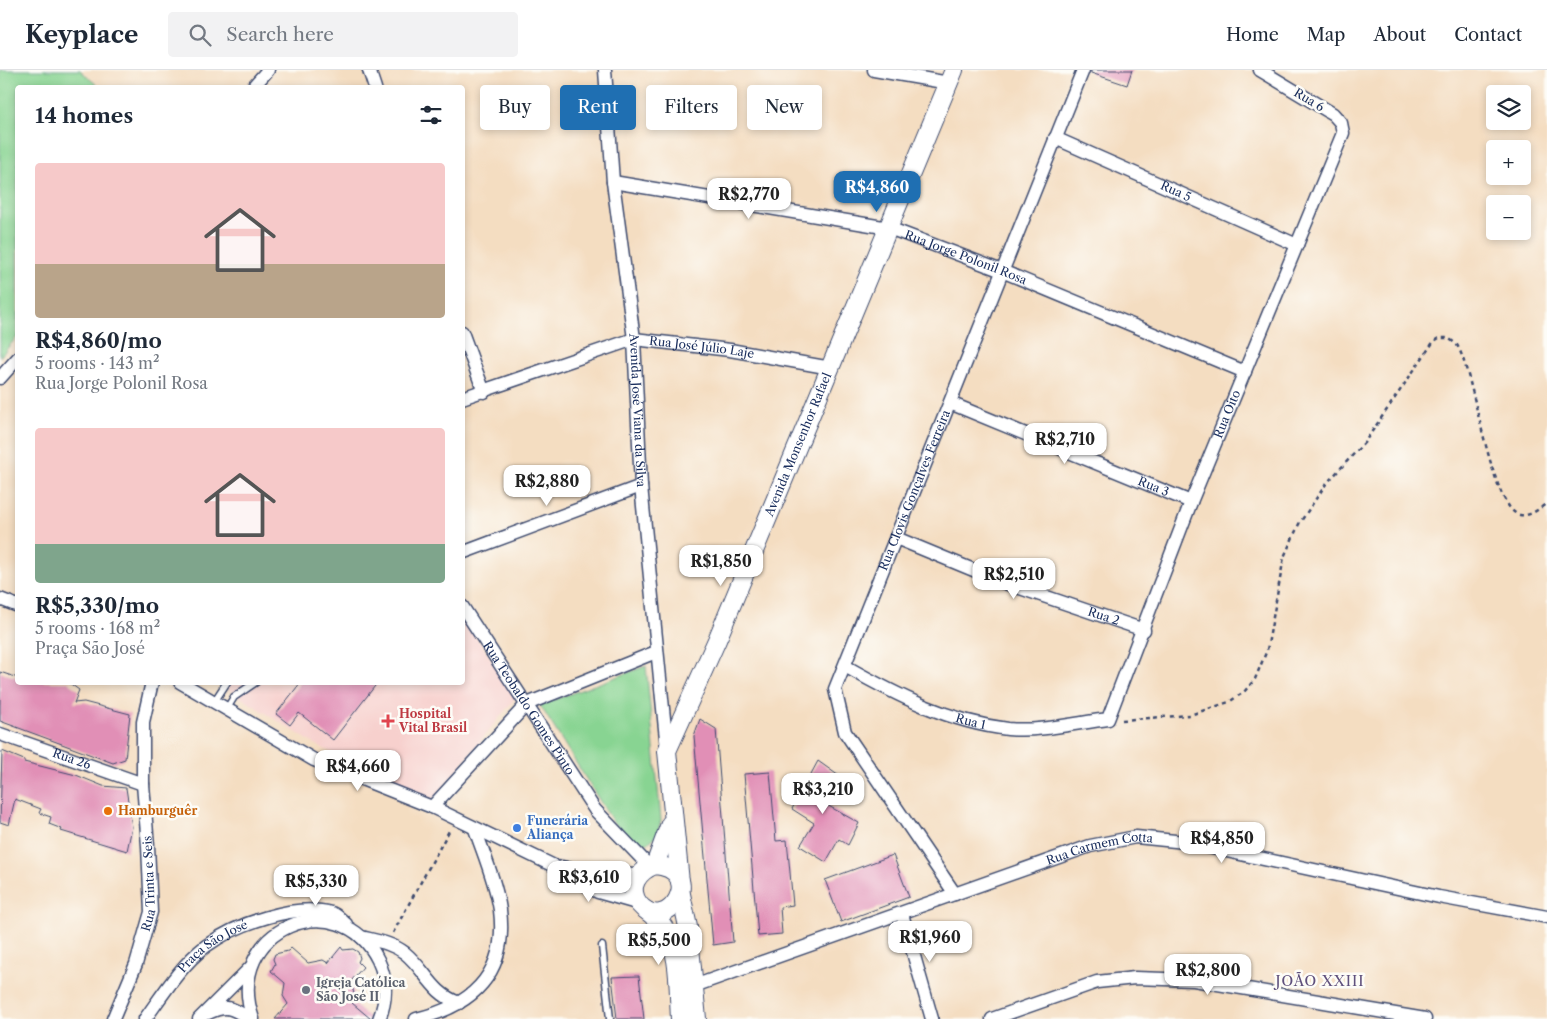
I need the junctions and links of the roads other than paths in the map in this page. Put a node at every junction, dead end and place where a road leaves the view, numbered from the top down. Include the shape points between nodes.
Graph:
1 (268, 70) edge
2 (369, 70) edge
3 (604, 70) edge
4 (874, 70) edge
5 (1083, 70) edge
6 (1260, 70) edge
7 (952, 76) edge
8 (255, 85) edge
9 (374, 85) edge
10 (1333, 114) joint
11 (1055, 138) junction
12 (613, 182) junction
13 (889, 228) junction
14 (1297, 245) junction
15 (1002, 271) junction
16 (634, 339) junction
17 (465, 340) edge
18 (15, 366) edge
19 (831, 368) junction
20 (1245, 372) junction
21 (0, 378) edge
22 (484, 392) junction
23 (465, 397) edge
24 (950, 403) junction
25 (641, 486) junction
26 (1191, 502) junction
27 (896, 538) junction
28 (465, 552) edge
29 (0, 599) edge
30 (15, 605) edge
31 (465, 611) edge
32 (1144, 630) junction
33 (656, 652) junction
34 (844, 666) junction
35 (151, 685) edge
36 (185, 685) edge
37 (225, 685) edge
38 (252, 685) edge
39 (214, 702) junction
40 (526, 704) junction
41 (226, 710) junction
42 (1108, 719) joint
43 (0, 734) edge
44 (667, 751) junction
45 (143, 784) junction
46 (432, 807) junction
47 (672, 815) junction
48 (475, 829) junction
49 (554, 866) junction
50 (648, 869) junction
51 (680, 888) junction
52 (955, 894) junction
53 (642, 907) junction
54 (902, 914) junction
55 (1547, 917) edge
56 (359, 936) junction
57 (602, 946) dead end
58 (250, 968) junction
59 (694, 986) junction
60 (459, 1003) junction
61 (200, 1018) edge
62 (113, 1019) edge
63 (145, 1019) edge
64 (251, 1019) edge
65 (379, 1019) edge
66 (416, 1019) edge
67 (610, 1019) edge
68 (680, 1019) edge
69 (697, 1019) edge
70 (932, 1019) edge
71 (992, 1019) edge
72 (1426, 1019) edge

1 - 8 street
2 - 9 street
3 - 12 street, Avenida José Viana da Silva
4 - 7 street
5 - 11 street, Rua Clovis Gonçalves Ferreira
6 - 10 street, Rua 6
7 - 13 main road, Avenida Monsenhor Rafael
10 - 14 street, Rua Oito via 1341,123 1343,133
11 - 14 street, Rua 5
11 - 15 street, Rua Clovis Gonçalves Ferreira
12 - 13 street, Rua Jorge Polonil Rosa
12 - 16 street, Avenida José Viana da Silva
13 - 15 street, Rua Jorge Polonil Rosa
13 - 19 main road, Avenida Monsenhor Rafael
14 - 20 street, Rua Oito
15 - 20 street, Rua Jorge Polonil Rosa
15 - 24 street, Rua Clovis Gonçalves Ferreira
16 - 19 street, Rua José Júlio Laje via 730,350
16 - 22 street, Rua José Júlio Laje
16 - 25 street, Avenida José Viana da Silva
17 - 22 street
18 - 21 street
19 - 44 main road, Avenida Monsenhor Rafael
20 - 26 street, Rua Oito
22 - 23 street, Rua José Júlio Laje
24 - 26 street, Rua 3
24 - 27 street, Rua Clovis Gonçalves Ferreira
25 - 28 street
25 - 33 street, Avenida José Viana da Silva
26 - 32 street, Rua Oito
27 - 32 street, Rua 2 via 1005,583
27 - 34 street, Rua Clovis Gonçalves Ferreira
29 - 30 street
31 - 40 street, Rua Teobaldo Gomes Pinto
32 - 42 street, Rua Oito
33 - 40 street
33 - 44 street, Avenida José Viana da Silva
34 - 42 street, Rua 1 via 889,691 952,717 1009,729
34 - 52 street, Rua Clovis Gonçalves Ferreira via 835,689 846,732
35 - 45 street, Rua Trinta e Seis via 143,722
36 - 39 street
37 - 39 lane
38 - 41 lane via 234,697
39 - 41 street
40 - 46 street
40 - 50 street, Rua Teobaldo Gomes Pinto via 595,810
41 - 46 street via 314,760
43 - 45 street, Rua 26
44 - 47 main road, Avenida Monsenhor Rafael
45 - 62 street, Rua Trinta e Seis via 151,912 136,964
46 - 48 street
47 - 50 main road via 667,836
47 - 51 main road, Avenida Monsenhor Rafael
48 - 49 street
48 - 60 street via 500,910 500,936 487,980
49 - 50 street via 594,874
49 - 53 street via 598,892
50 - 51 main road via 670,869
50 - 53 main road via 634,890
51 - 53 main road via 674,907 667,911 652,912
51 - 59 main road, Avenida Monsenhor Rafael
52 - 54 street, Rua Carmem Cotta
52 - 55 street, Rua Carmem Cotta via 1090,846 1136,837 1186,842
53 - 68 main road via 663,926 670,939
54 - 59 street, Rua Carmem Cotta
54 - 70 street
56 - 58 street, Praça São José via 338,924 316,920 294,923 275,933 259,949
56 - 60 street, Praça São José via 388,943 406,954 435,989
56 - 63 street, Praça São José via 333,913 298,910 257,920 206,946 177,975
56 - 65 street, Praça São José via 374,952 382,969 384,1007
57 - 67 lane
58 - 61 street, Praça São José
58 - 64 street, Praça São José via 246,986
59 - 69 main road, Avenida Monsenhor Rafael
60 - 66 street via 438,1014
61 - 64 street, Praça São José via 222,1007
71 - 72 street via 1097,982 1135,978 1194,980

